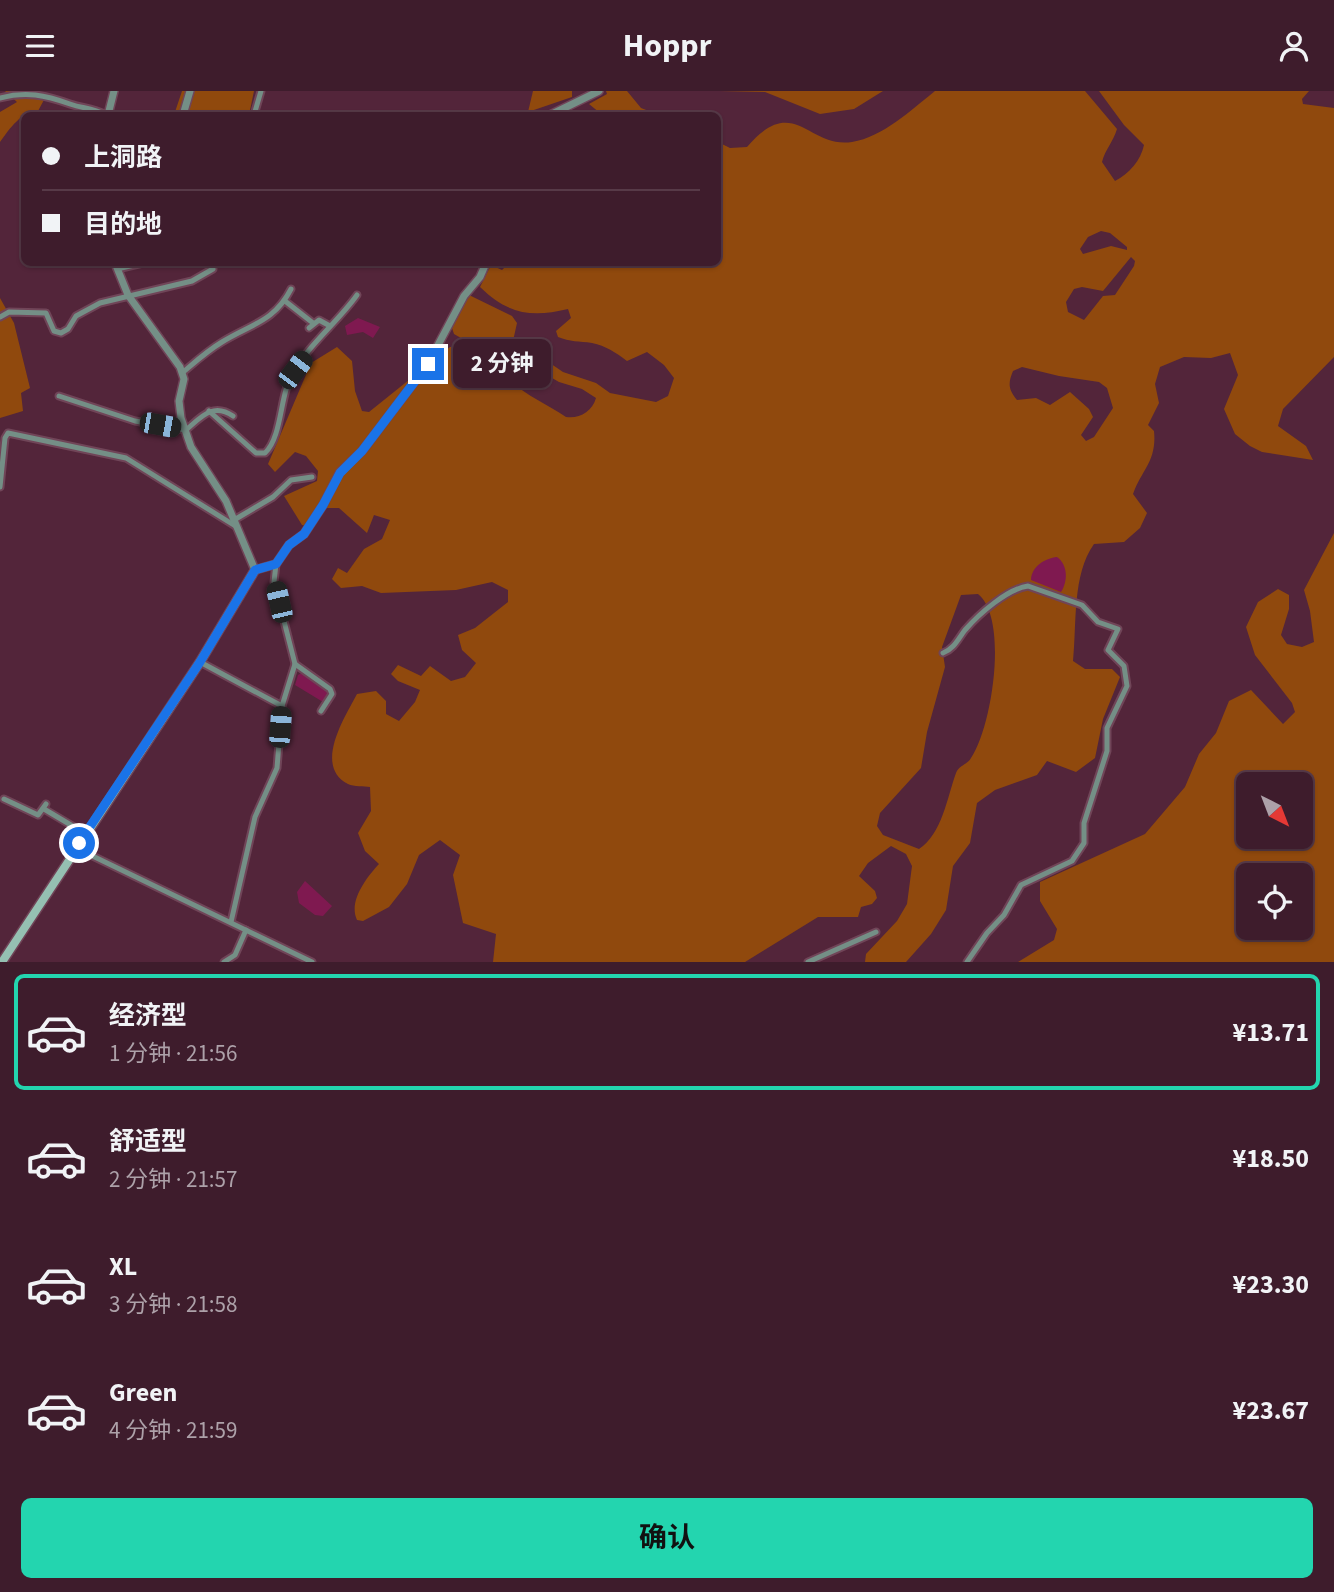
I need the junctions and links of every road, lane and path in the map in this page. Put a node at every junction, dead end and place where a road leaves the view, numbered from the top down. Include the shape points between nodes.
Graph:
1 (114, 91) edge
2 (190, 91) edge
3 (261, 91) edge
4 (599, 91) edge
5 (0, 98) edge
6 (101, 112) edge
7 (108, 112) edge
8 (184, 112) edge
9 (255, 112) edge
10 (556, 112) edge
11 (116, 266) edge
12 (212, 266) edge
13 (485, 266) edge
14 (290, 289) dead end
15 (128, 295) junction
16 (357, 295) dead end
17 (285, 301) junction
18 (0, 317) edge
19 (330, 326) junction
20 (182, 373) junction
21 (60, 396) dead end
22 (209, 411) junction
23 (233, 417) dead end
24 (186, 430) junction
25 (312, 477) dead end
26 (0, 487) edge
27 (236, 524) junction
28 (276, 564) junction
29 (255, 570) junction
30 (943, 653) dead end
31 (200, 662) junction
32 (295, 664) junction
33 (282, 706) junction
34 (321, 712) dead end
35 (4, 799) dead end
36 (86, 834) junction
37 (76, 848) junction
38 (231, 922) junction
39 (246, 930) junction
40 (876, 932) dead end
41 (2, 962) edge
42 (224, 962) edge
43 (312, 962) edge
44 (808, 962) edge
45 (967, 962) edge

1 - 7 street
2 - 8 street
3 - 9 street
4 - 10 street
5 - 6 street via 38,92
11 - 15 street
12 - 15 street via 214,269 192,281
13 - 28 street via 428,364 340,473 304,534
14 - 17 street
15 - 18 street via 86,310 61,333 54,331 49,317 39,311 9,312
15 - 20 street
16 - 19 street
17 - 19 street via 311,326 319,320
17 - 20 street via 270,317 225,340
19 - 22 street via 289,379 282,416 265,453 256,453
20 - 24 street via 180,401
21 - 24 street via 135,421
22 - 23 street via 219,409
22 - 24 street
24 - 27 street via 191,447
25 - 27 street via 291,480
26 - 27 street via 8,433 126,458
27 - 29 street
28 - 29 street
28 - 32 street via 274,582
29 - 31 main road
30 - 45 street via 950,651 976,619 1019,587 1028,586 1082,605 1098,622 1118,629 1108,650 1127,674 1127,686 1107,728 1107,751 1084,823 1081,850 1061,868 1021,885
31 - 33 street
31 - 36 main road
32 - 33 street
32 - 34 street via 330,689 332,694
33 - 38 street via 277,768 255,817
35 - 36 street via 38,815 45,807
36 - 37 main road
37 - 38 street
37 - 41 main road
38 - 39 street
39 - 42 street via 235,955
39 - 43 street
40 - 44 street

